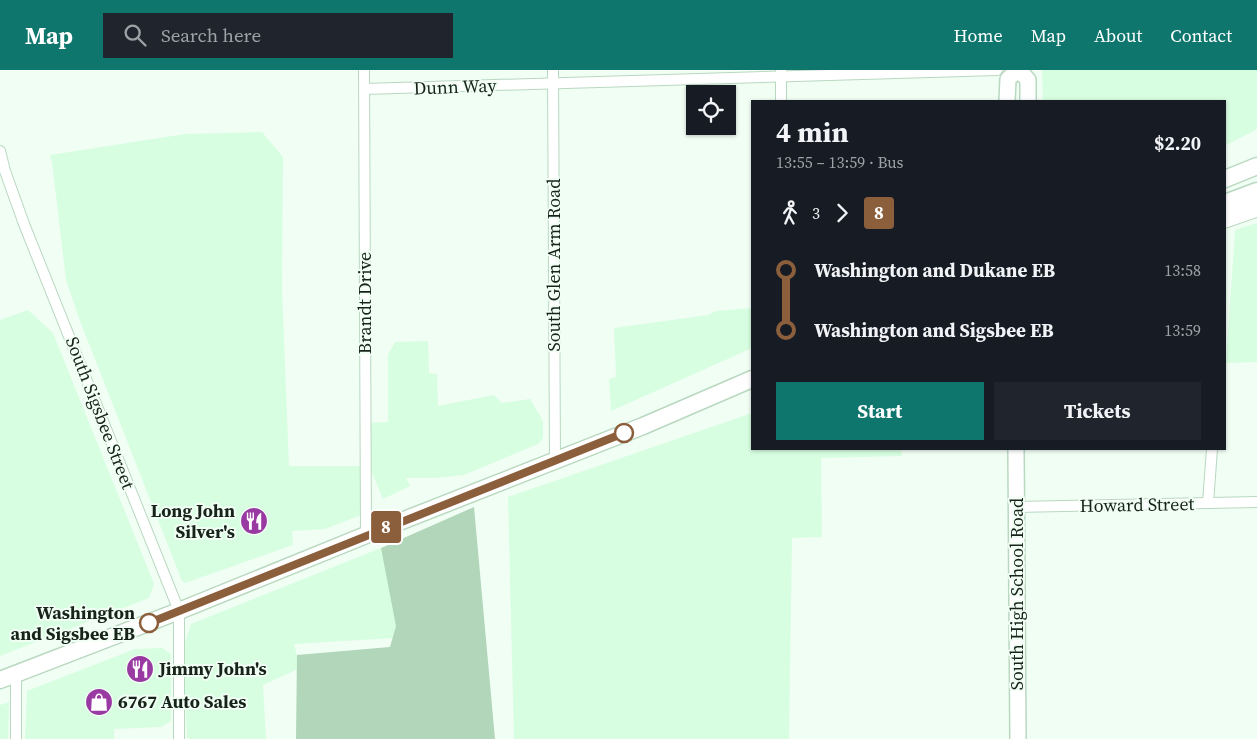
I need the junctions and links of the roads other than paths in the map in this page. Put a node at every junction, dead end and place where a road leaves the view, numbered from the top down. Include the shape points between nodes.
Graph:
1 (364, 70) edge
2 (554, 70) edge
3 (997, 70) edge
4 (1019, 70) edge
5 (894, 72) edge
6 (781, 74) edge
7 (554, 84) junction
8 (364, 89) junction
9 (782, 100) edge
10 (1007, 100) edge
11 (1028, 100) edge
12 (0, 151) edge
13 (1, 163) edge
14 (1257, 165) edge
15 (1226, 168) edge
16 (1226, 179) edge
17 (1257, 191) edge
18 (1226, 203) edge
19 (1257, 207) edge
20 (1226, 218) edge
21 (751, 379) edge
22 (1016, 450) edge
23 (1212, 450) edge
24 (555, 460) junction
25 (1257, 502) edge
26 (1208, 503) junction
27 (1016, 507) junction
28 (366, 535) junction
29 (179, 611) junction
30 (16, 674) junction
31 (0, 680) edge
32 (16, 739) edge
33 (179, 739) edge
34 (1018, 739) edge

1 - 8 street, Brandt Drive
2 - 7 street, South Glen Arm Road
3 - 5 street, Dunn Way
4 - 10 street via 1008,80
4 - 11 street via 1028,80
5 - 6 street, Dunn Way
6 - 7 street, Dunn Way
6 - 9 street
7 - 8 street, Dunn Way
7 - 24 street, South Glen Arm Road
8 - 28 street, Brandt Drive
12 - 13 street, South Sigsbee Street
13 - 29 street, South Sigsbee Street
14 - 15 main road
14 - 16 main road
17 - 18 main road
19 - 20 highway
21 - 24 main road
22 - 27 street, South High School Road
23 - 26 street
24 - 28 main road
25 - 26 street, Howard Street
26 - 27 street, Howard Street
27 - 34 street, South High School Road
28 - 29 main road
29 - 30 main road
29 - 33 street, South Sigsbee Street
30 - 31 main road
30 - 32 street

